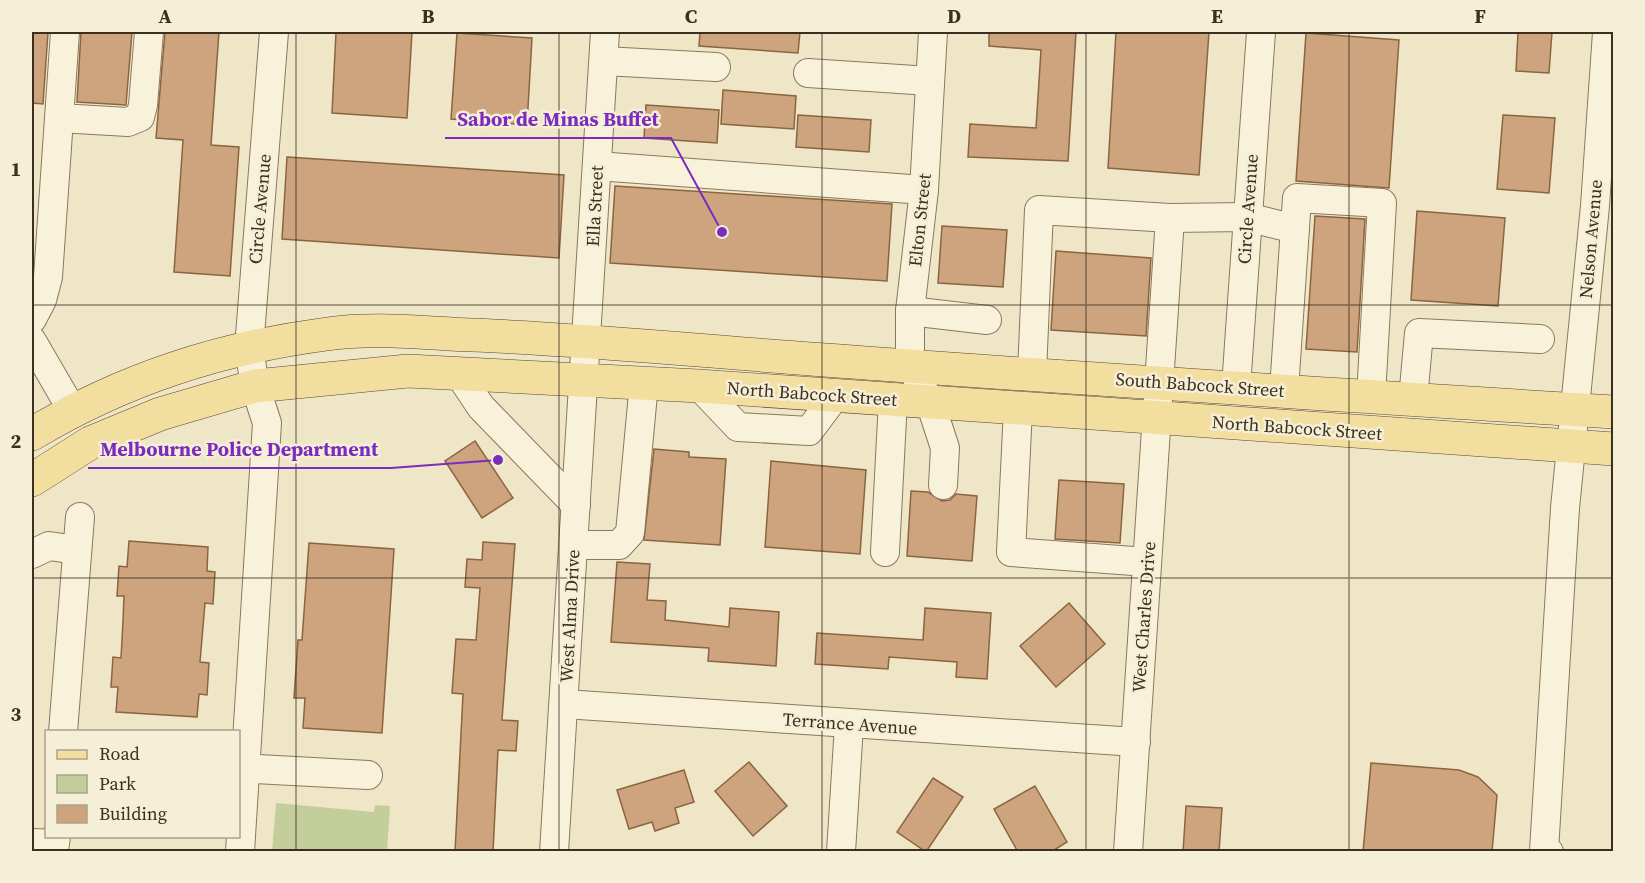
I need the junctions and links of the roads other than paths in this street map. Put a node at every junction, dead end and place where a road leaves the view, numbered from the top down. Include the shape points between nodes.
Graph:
1 (64, 32) edge
2 (149, 32) edge
3 (274, 32) edge
4 (605, 32) edge
5 (933, 32) edge
6 (1261, 32) edge
7 (1607, 32) edge
8 (603, 61) junction
9 (716, 67) dead end
10 (808, 73) dead end
11 (930, 81) junction
12 (59, 118) junction
13 (597, 166) junction
14 (924, 190) junction
15 (1604, 207) edge
16 (1247, 217) junction
17 (1170, 218) junction
18 (1295, 229) junction
19 (910, 311) junction
20 (32, 319) edge
21 (987, 320) dead end
22 (1540, 339) dead end
23 (586, 340) junction
24 (32, 341) edge
25 (249, 348) junction
26 (787, 357) joint
27 (910, 365) junction
28 (459, 374) junction
29 (1032, 374) junction
30 (584, 380) junction
31 (1158, 382) junction
32 (644, 383) junction
33 (255, 386) junction
34 (1236, 387) junction
35 (1284, 390) junction
36 (1371, 396) junction
37 (1413, 399) junction
38 (893, 400) junction
39 (930, 402) junction
40 (1018, 409) junction
41 (72, 410) junction
42 (1575, 410) junction
43 (1614, 412) edge
44 (1155, 419) junction
45 (32, 434) edge
46 (1570, 446) junction
47 (1614, 448) edge
48 (32, 480) edge
49 (943, 485) dead end
50 (576, 505) junction
51 (80, 517) dead end
52 (574, 545) junction
53 (77, 550) junction
54 (885, 552) dead end
55 (32, 554) edge
56 (1147, 562) junction
57 (564, 704) junction
58 (849, 725) junction
59 (63, 730) edge
60 (1136, 742) junction
61 (242, 768) edge
62 (368, 776) dead end
63 (56, 838) edge
64 (32, 843) edge
65 (1544, 851) edge
66 (240, 852) edge
67 (554, 852) edge
68 (841, 852) edge
69 (1128, 852) edge
70 (1548, 852) edge

1 - 12 street
2 - 12 street via 140,117 128,122
3 - 25 street, Circle Avenue
4 - 8 street, Ella Street
5 - 11 street, Elton Street
6 - 16 street, Circle Avenue
7 - 15 street, Nelson Avenue
8 - 9 street
8 - 13 street, Ella Street
10 - 11 street
11 - 14 street, Elton Street
12 - 20 street via 48,277
13 - 14 street
13 - 23 street, Ella Street
14 - 19 street, Elton Street
15 - 42 street, Nelson Avenue
16 - 17 street
16 - 18 street
16 - 34 street, Circle Avenue
17 - 29 street via 1039,210
17 - 31 street, West Charles Drive
18 - 35 street
18 - 36 street via 1297,198 1382,203
19 - 21 street
19 - 27 street, Elton Street
22 - 37 street via 1419,333
23 - 25 main road, North Babcock Street via 390,331 330,333
23 - 26 main road, North Babcock Street
23 - 30 street, Ella Street
24 - 41 street
25 - 33 street, Circle Avenue
25 - 41 main road, North Babcock Street via 154,374
26 - 27 main road, South Babcock Street
27 - 29 main road, South Babcock Street
27 - 39 street, Elton Street
28 - 30 main road, North Babcock Street
28 - 33 main road, North Babcock Street via 408,371
28 - 50 street via 481,407
29 - 31 main road, South Babcock Street
30 - 32 main road, North Babcock Street
30 - 50 street, West Alma Drive
31 - 34 main road, South Babcock Street
31 - 44 street, West Charles Drive
32 - 38 main road, North Babcock Street
32 - 52 street via 630,533 619,545
33 - 48 main road, North Babcock Street via 160,414 90,443
33 - 61 street, Circle Avenue via 267,423
34 - 35 main road, South Babcock Street
35 - 36 main road, South Babcock Street
36 - 37 main road, South Babcock Street
37 - 42 main road, South Babcock Street
38 - 39 main road, North Babcock Street
38 - 54 street
39 - 40 main road, North Babcock Street
39 - 49 street, Elton Street via 945,448
40 - 44 main road, North Babcock Street
40 - 56 street via 1011,552
41 - 45 main road, North Babcock Street
42 - 43 main road, South Babcock Street
42 - 46 street, Nelson Avenue
44 - 46 main road, North Babcock Street
44 - 56 street, West Charles Drive
46 - 47 main road, North Babcock Street
46 - 65 street, Nelson Avenue
50 - 52 street, West Alma Drive
51 - 53 street
52 - 57 street, West Alma Drive
53 - 55 street via 49,546
53 - 59 street
56 - 60 street, West Charles Drive
57 - 58 street, Terrance Avenue
57 - 67 street, West Alma Drive
58 - 60 street, Terrance Avenue
58 - 68 street
60 - 69 street, West Charles Drive
61 - 62 street
61 - 66 street, Circle Avenue
63 - 64 street via 55,844
65 - 70 street

